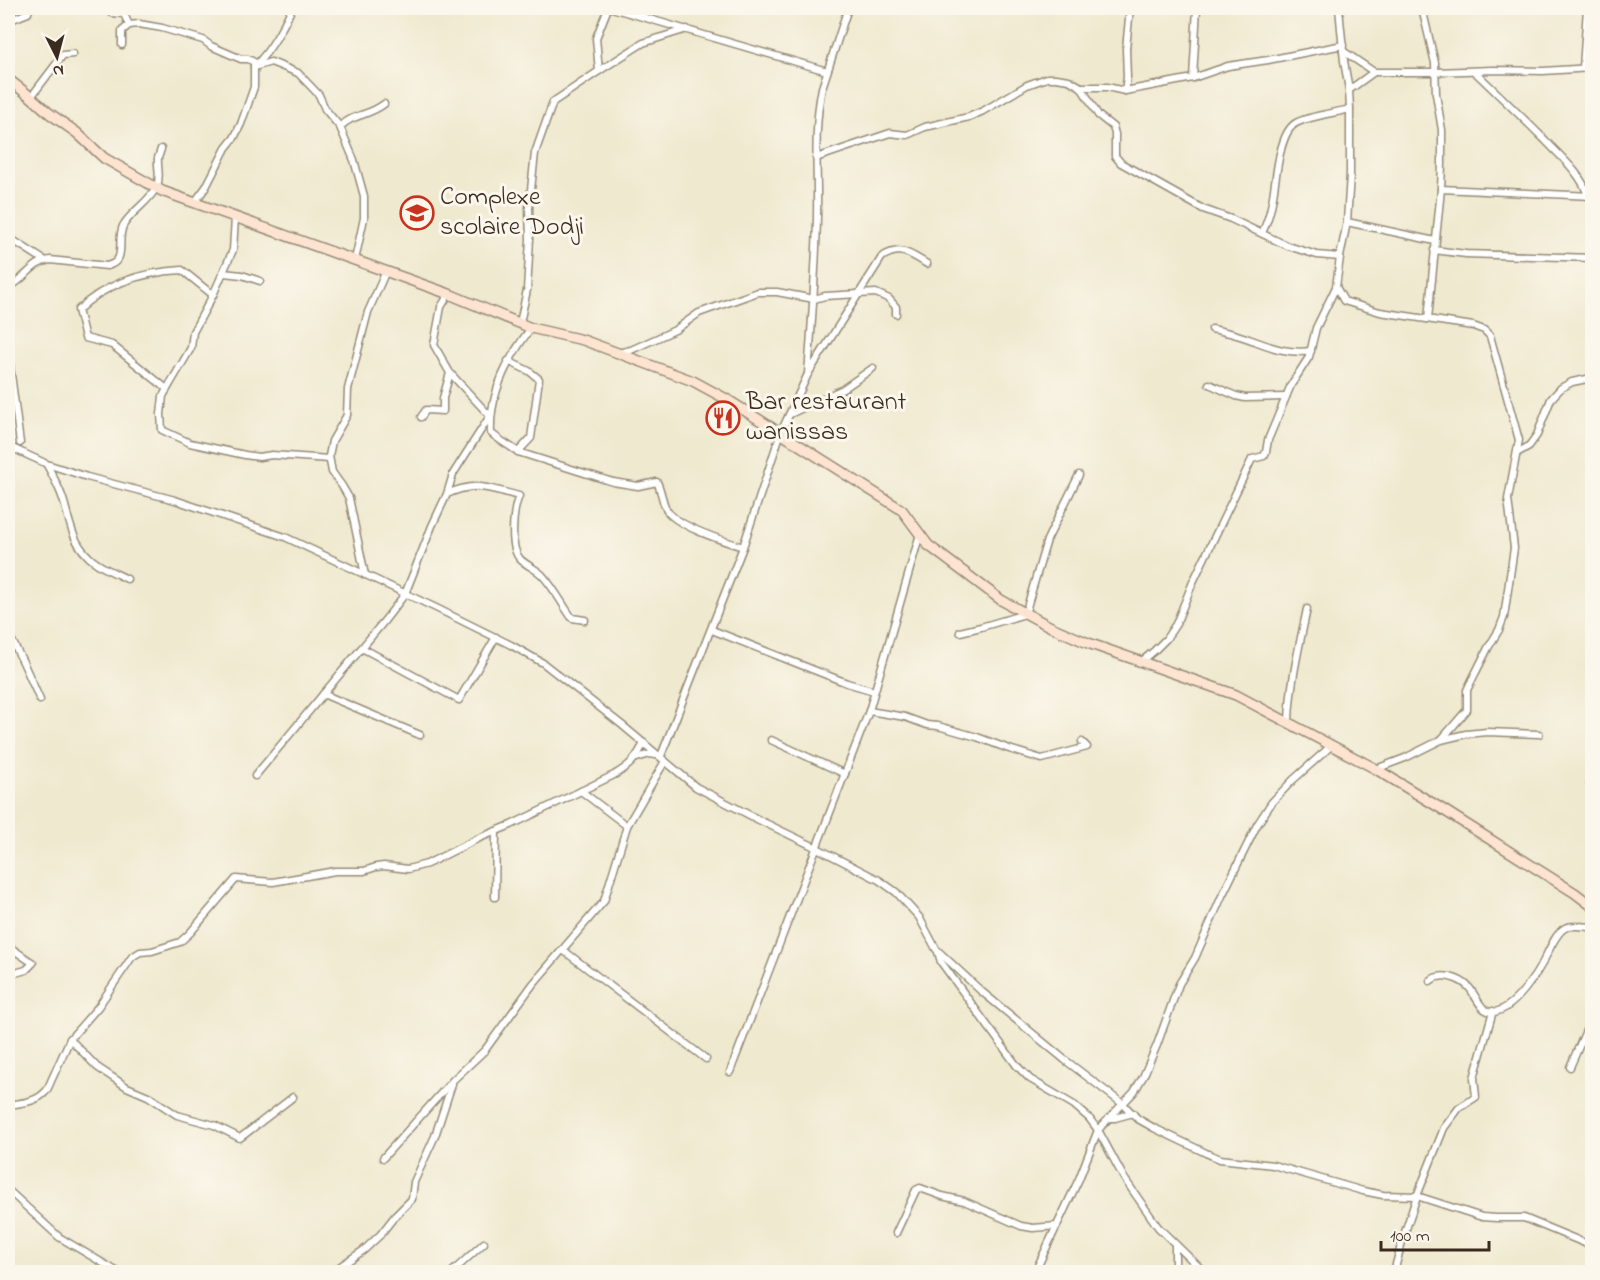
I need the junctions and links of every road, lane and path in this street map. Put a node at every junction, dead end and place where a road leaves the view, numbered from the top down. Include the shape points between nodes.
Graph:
1 (29, 8) edge
2 (104, 8) edge
3 (292, 8) edge
4 (610, 8) edge
5 (848, 8) edge
6 (1130, 8) edge
7 (1197, 8) edge
8 (1339, 8) edge
9 (1422, 8) edge
10 (1587, 8) edge
11 (8, 21) edge
12 (129, 25) junction
13 (688, 29) junction
14 (122, 45) dead end
15 (1343, 48) junction
16 (73, 54) dead end
17 (254, 67) junction
18 (1583, 68) junction
19 (1593, 68) edge
20 (598, 71) junction
21 (827, 71) junction
22 (1474, 71) junction
23 (1374, 72) junction
24 (1435, 72) junction
25 (1193, 78) junction
26 (8, 79) edge
27 (1081, 87) junction
28 (1349, 90) junction
29 (1125, 91) junction
30 (31, 97) junction
31 (384, 104) dead end
32 (1350, 109) junction
33 (340, 127) junction
34 (161, 149) dead end
35 (816, 158) junction
36 (156, 188) junction
37 (1441, 189) junction
38 (1590, 196) edge
39 (195, 202) junction
40 (235, 218) junction
41 (1347, 222) junction
42 (1262, 233) junction
43 (8, 237) edge
44 (1435, 241) junction
45 (1434, 250) junction
46 (1340, 257) junction
47 (1593, 258) edge
48 (44, 260) junction
49 (356, 260) junction
50 (927, 264) dead end
51 (386, 270) junction
52 (223, 273) junction
53 (260, 281) dead end
54 (8, 287) edge
55 (1336, 287) junction
56 (449, 294) junction
57 (859, 294) junction
58 (213, 295) junction
59 (813, 299) junction
60 (1329, 301) junction
61 (1344, 301) junction
62 (896, 314) dead end
63 (1428, 320) junction
64 (520, 323) junction
65 (531, 328) junction
66 (1212, 329) dead end
67 (8, 351) edge
68 (1311, 351) junction
69 (618, 353) junction
70 (508, 361) junction
71 (873, 368) dead end
72 (450, 374) junction
73 (808, 375) junction
74 (1593, 378) edge
75 (1209, 384) dead end
76 (167, 389) junction
77 (1286, 397) junction
78 (789, 414) junction
79 (490, 416) junction
80 (421, 417) dead end
81 (781, 432) junction
82 (20, 443) dead end
83 (8, 446) edge
84 (518, 452) junction
85 (1517, 453) junction
86 (328, 459) junction
87 (46, 464) junction
88 (1079, 474) dead end
89 (447, 494) junction
90 (920, 534) junction
91 (743, 547) junction
92 (365, 575) junction
93 (127, 579) dead end
94 (405, 594) junction
95 (1307, 609) dead end
96 (1025, 614) junction
97 (585, 620) dead end
98 (711, 630) junction
99 (960, 632) dead end
100 (8, 633) edge
101 (496, 637) junction
102 (362, 648) junction
103 (1142, 662) junction
104 (874, 691) junction
105 (323, 694) junction
106 (40, 700) dead end
107 (869, 711) junction
108 (1290, 722) junction
109 (1539, 734) dead end
110 (420, 735) dead end
111 (771, 740) dead end
112 (1441, 740) junction
113 (1082, 742) dead end
114 (644, 743) junction
115 (1331, 746) junction
116 (637, 758) junction
117 (663, 759) junction
118 (1376, 769) junction
119 (845, 774) junction
120 (255, 776) dead end
121 (581, 791) junction
122 (627, 826) junction
123 (496, 831) junction
124 (817, 848) junction
125 (495, 897) dead end
126 (1593, 906) edge
127 (1593, 927) edge
128 (8, 946) edge
129 (936, 949) junction
130 (563, 950) junction
131 (8, 975) edge
132 (1430, 981) dead end
133 (1493, 1011) junction
134 (1593, 1017) edge
135 (70, 1040) junction
136 (706, 1059) dead end
137 (1570, 1067) dead end
138 (730, 1072) dead end
139 (453, 1080) junction
140 (293, 1097) dead end
141 (1123, 1104) junction
142 (8, 1105) edge
143 (1133, 1113) junction
144 (1109, 1118) junction
145 (1098, 1130) junction
146 (383, 1158) dead end
147 (8, 1190) edge
148 (1418, 1196) junction
149 (1057, 1226) junction
150 (896, 1233) dead end
151 (483, 1243) dead end
152 (1175, 1245) junction
153 (1593, 1246) edge
154 (118, 1272) edge
155 (332, 1272) edge
156 (452, 1272) edge
157 (1035, 1272) edge
158 (1175, 1272) edge
159 (1204, 1272) edge
160 (1394, 1272) edge

1 - 11 street via 28,13
2 - 12 street via 112,14 124,14
3 - 17 street via 279,34
4 - 13 street
4 - 20 street via 596,38
5 - 21 street
6 - 29 street
7 - 25 street
8 - 15 street
9 - 24 street
10 - 18 street
12 - 14 street via 122,31
12 - 17 street via 162,28 203,40 254,62
13 - 20 street via 643,43
13 - 21 street
15 - 23 street
15 - 25 street via 1228,66
15 - 28 street
16 - 30 street via 63,55
17 - 33 street via 271,62 298,73 319,95
17 - 39 street via 254,87 241,124
18 - 19 street
18 - 22 street
20 - 64 street via 553,102 535,153 527,290
21 - 35 street via 819,102
22 - 24 street
22 - 38 street via 1565,161
23 - 24 street
23 - 28 street
24 - 37 street via 1442,130
25 - 29 street
26 - 30 main road
27 - 29 street
27 - 35 street via 1069,80 1047,78 969,117 907,135 890,133
27 - 42 street via 1096,113 1113,128 1115,156 1121,164 1203,209
28 - 32 street
30 - 36 main road via 104,158
31 - 33 street via 345,121
32 - 41 street
32 - 42 street via 1293,124 1278,157 1273,199
33 - 49 street via 364,196
34 - 36 street
35 - 59 street
36 - 39 main road
36 - 48 street via 124,225 120,253 114,264
37 - 38 street
37 - 44 street
39 - 40 main road
40 - 49 main road
40 - 52 street via 233,250
41 - 44 street
41 - 46 street
42 - 46 street via 1317,255
43 - 48 street
44 - 45 street
45 - 47 street
45 - 63 street
46 - 55 street
48 - 54 street
49 - 51 main road
50 - 57 street via 906,252 886,254
51 - 56 main road
51 - 86 street via 368,312 348,389 347,414 332,441
52 - 53 street
52 - 58 street
55 - 60 street
55 - 61 street
56 - 64 main road
56 - 72 street via 441,307 434,345
57 - 59 street
57 - 62 street via 883,296 895,305
57 - 73 street
58 - 76 street via 193,332 191,348
58 - 76 street via 182,270 164,271 114,285 78,310 85,338 112,345
59 - 69 street via 777,291 752,293 699,313 675,330
59 - 73 street
60 - 61 street
60 - 68 street via 1316,328
61 - 63 street
63 - 85 street via 1473,326 1490,336 1519,440
64 - 65 main road
65 - 69 main road
65 - 70 street
66 - 68 street via 1286,352
67 - 82 street
68 - 77 street
69 - 81 main road via 693,381
70 - 79 street
70 - 84 street via 539,379 531,438
71 - 78 street via 843,389
72 - 79 street
72 - 80 street via 442,411 426,410
73 - 78 street
74 - 85 street via 1561,388 1551,399 1537,435
75 - 77 street via 1245,398
76 - 86 street via 163,396 162,430 190,443 259,457
77 - 103 street via 1266,452 1252,459 1176,624
78 - 81 street
79 - 84 street via 491,433
79 - 89 street via 453,474
81 - 90 main road via 902,510
81 - 91 street
83 - 87 street
84 - 91 street via 613,482 638,486 657,482 671,515
85 - 112 street via 1508,499 1514,548 1504,616 1467,690 1467,710
86 - 92 street via 349,498
87 - 92 street via 205,509 285,537
87 - 93 street via 58,484 80,547 98,564
88 - 96 street via 1047,540
89 - 94 street
89 - 97 street via 481,486 519,496 514,520 516,553 542,575 572,618
90 - 96 main road via 927,545 983,589
90 - 104 street
91 - 98 street
92 - 94 street
94 - 101 street
94 - 102 street
95 - 108 street via 1294,671
96 - 99 street
96 - 103 main road
98 - 104 street
98 - 117 street
100 - 106 street
101 - 102 street via 459,700
101 - 114 street via 543,663
102 - 105 street
103 - 108 main road via 1236,694
104 - 107 street
105 - 110 street
105 - 120 street
107 - 113 street via 938,726 1042,759 1087,747
107 - 119 street
108 - 115 main road
109 - 112 street via 1487,732
111 - 119 street
112 - 118 street
114 - 116 street
114 - 117 street
115 - 118 main road
115 - 141 street via 1272,802 1257,825 1179,984 1143,1077
116 - 117 street via 650,754
116 - 121 street via 625,769
117 - 122 street
117 - 124 street via 696,787
118 - 126 main road
119 - 124 street
121 - 122 street
121 - 123 street
122 - 130 street via 604,901
123 - 125 street
123 - 135 street via 408,869 384,866 364,871 334,870 273,882 236,879 180,942 132,957
124 - 129 street via 896,892 919,917
124 - 138 street
127 - 133 street via 1565,928 1559,933 1521,993 1510,1005
128 - 131 street via 33,963 26,970
129 - 141 street via 981,991
129 - 145 street via 941,962 1023,1073 1074,1105
130 - 136 street
130 - 139 street via 485,1050
132 - 133 street via 1445,976 1465,983 1482,1008
133 - 148 street via 1474,1078 1476,1097 1459,1108 1444,1128
134 - 137 street
135 - 140 street via 97,1067 127,1087 177,1115 214,1125 240,1138
135 - 142 street via 43,1095
139 - 146 street
139 - 155 street via 435,1136 414,1182 412,1199 364,1250
141 - 143 street
141 - 144 street
143 - 144 street
143 - 148 street via 1154,1128 1220,1159 1273,1165 1383,1195
144 - 145 street
145 - 149 street
145 - 152 street via 1124,1178
147 - 154 street via 59,1237
148 - 153 street via 1482,1217 1524,1218
148 - 160 street
149 - 150 street via 1020,1226 964,1201 920,1188
149 - 157 street
151 - 156 street
152 - 158 street
152 - 159 street

